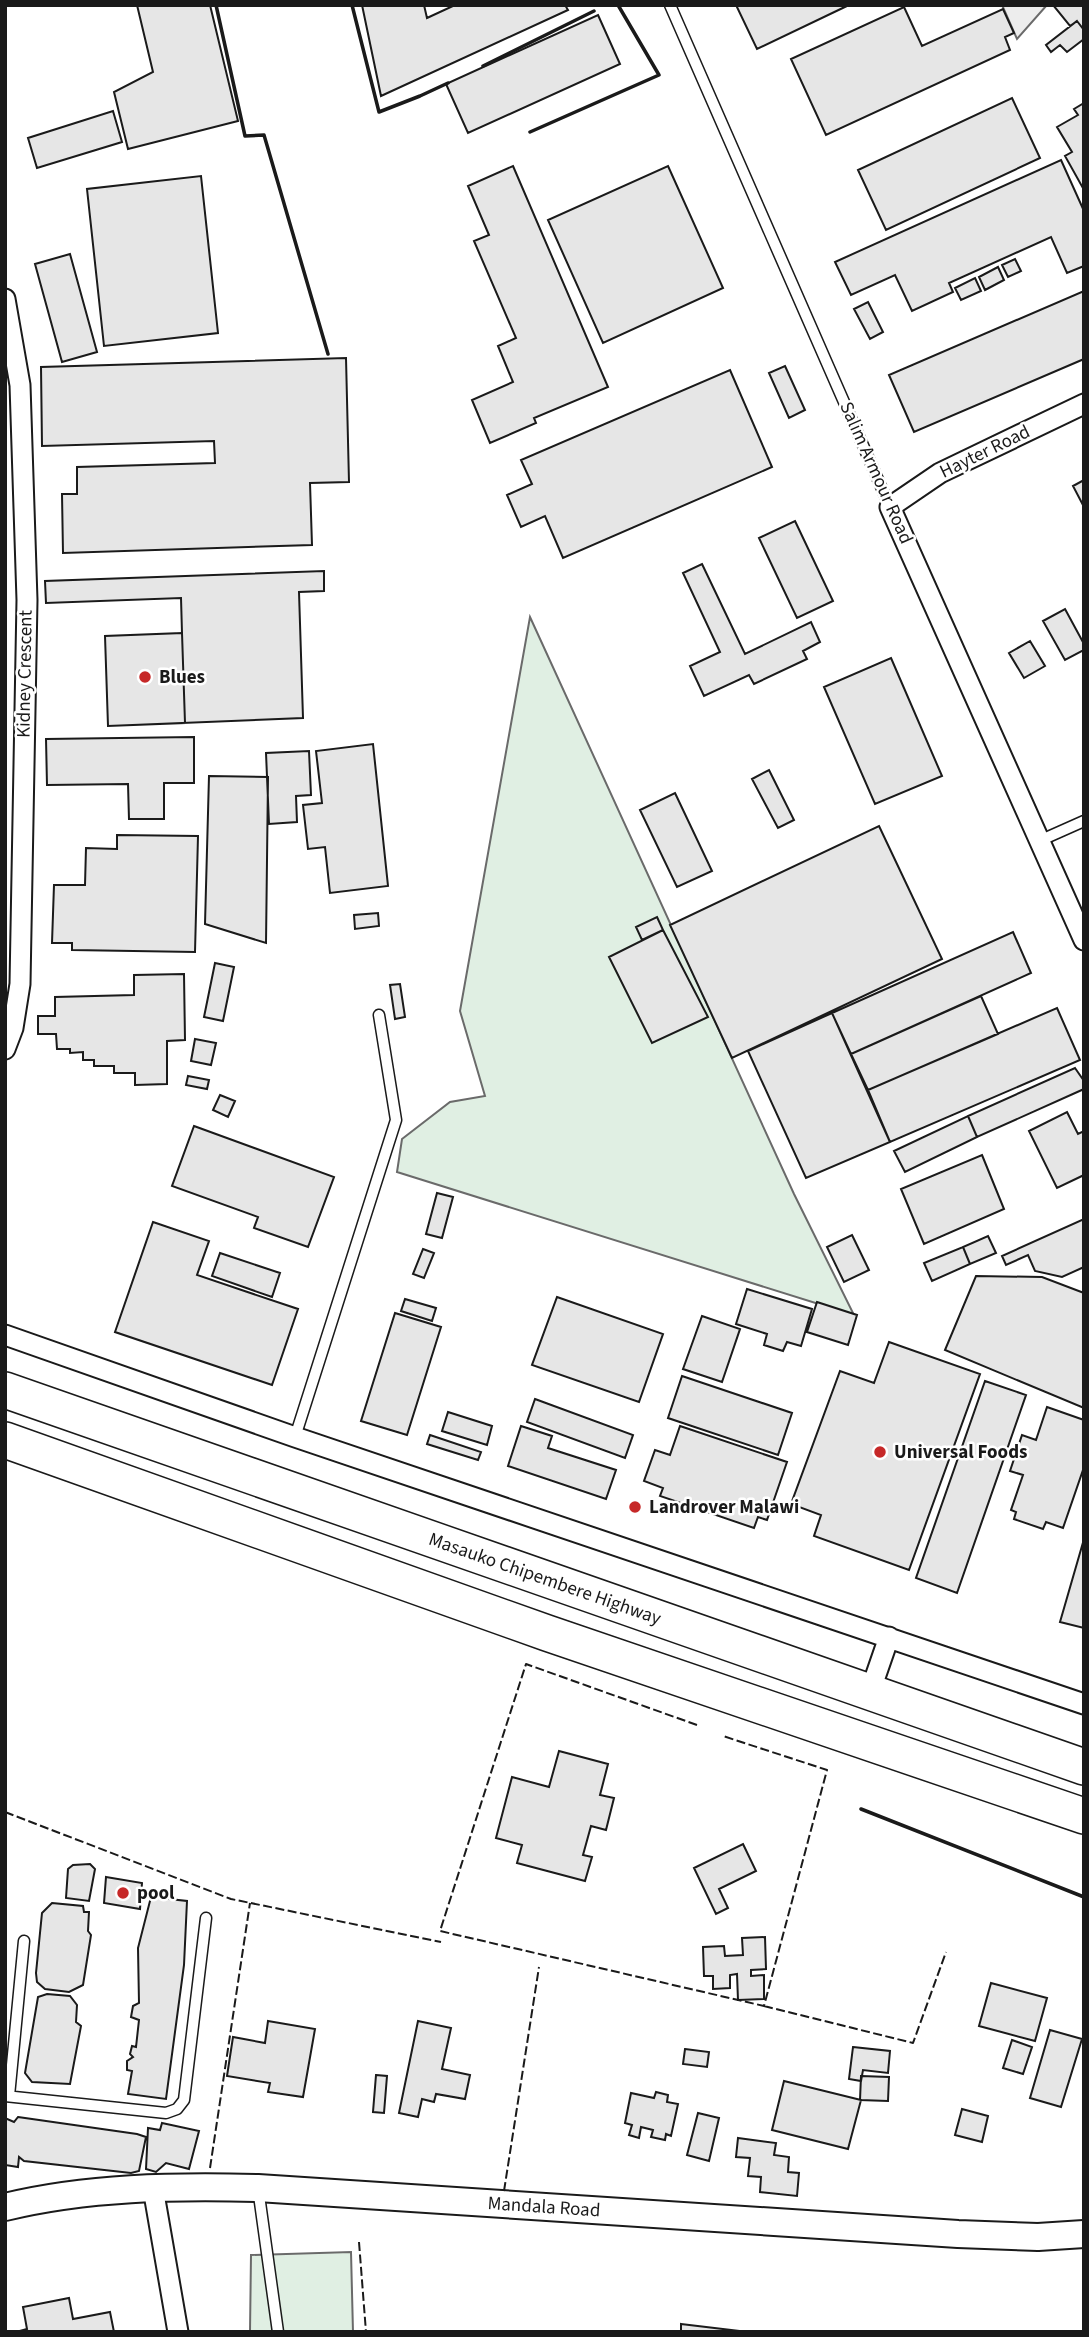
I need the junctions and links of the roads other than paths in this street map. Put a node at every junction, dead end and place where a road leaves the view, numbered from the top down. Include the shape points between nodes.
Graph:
1 (670, 5) edge
2 (5, 299) edge
3 (1084, 404) edge
4 (890, 507) junction
5 (1084, 821) edge
6 (1039, 841) junction
7 (1084, 940) edge
8 (379, 1015) dead end
9 (5, 1049) edge
10 (5, 1335) edge
11 (5, 1390) edge
12 (295, 1437) junction
13 (5, 1440) edge
14 (889, 1637) junction
15 (870, 1692) junction
16 (1084, 1703) edge
17 (1084, 1767) edge
18 (1084, 1816) edge
19 (206, 1918) dead end
20 (24, 1941) dead end
21 (7, 2096) edge
22 (153, 2188) junction
23 (258, 2188) junction
24 (5, 2207) edge
25 (1084, 2234) edge
26 (178, 2332) edge
27 (278, 2332) edge

1 - 4 lane, Salim Armour Road
2 - 9 street, Kidney Crescent via 20,385 27,600 20,984
3 - 4 street, Hayter Road via 940,473
4 - 6 street, Salim Armour Road
5 - 6 lane
6 - 7 street, Salim Armour Road
8 - 12 lane via 396,1120
10 - 12 street
11 - 15 highway, Masauko Chipembere Highway
12 - 14 street
13 - 18 highway via 547,1633
14 - 15 street
14 - 16 street
15 - 17 highway, Masauko Chipembere Highway
19 - 21 lane via 184,2100 177,2109 166,2113
20 - 21 lane
22 - 23 street, Mandala Road
22 - 24 street, Mandala Road via 104,2190
22 - 26 street
23 - 25 street, Mandala Road via 958,2234
23 - 27 lane

